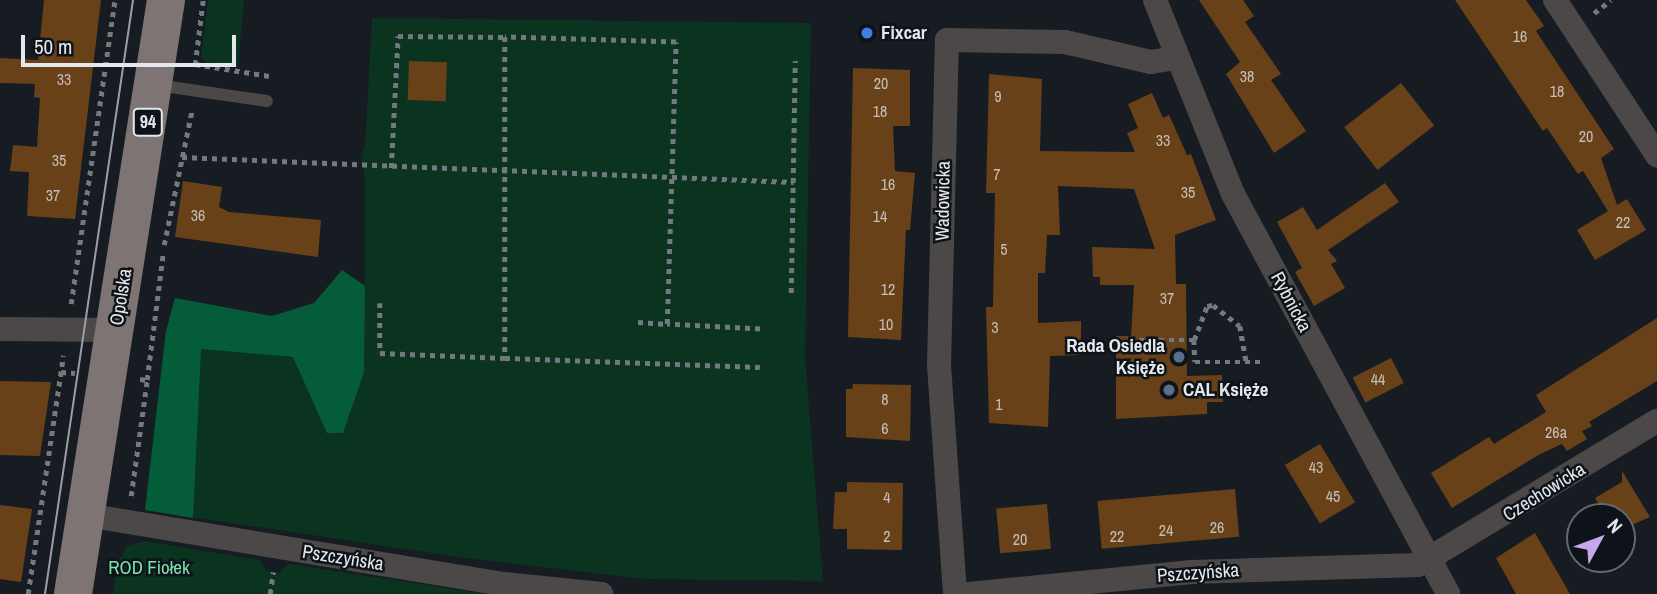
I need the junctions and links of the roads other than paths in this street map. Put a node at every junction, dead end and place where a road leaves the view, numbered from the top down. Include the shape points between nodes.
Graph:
1 (166, 0) edge
2 (1155, 0) edge
3 (1555, 0) edge
4 (1177, 58) junction
5 (153, 85) junction
6 (267, 101) dead end
7 (1657, 155) edge
8 (0, 329) edge
9 (116, 330) junction
10 (1657, 421) edge
11 (86, 515) junction
12 (1429, 562) junction
13 (1090, 588) edge
14 (73, 594) edge
15 (601, 594) edge
16 (956, 594) edge
17 (968, 594) edge
18 (1448, 594) edge

1 - 5 main road, Opolska / 94
2 - 4 street, Rybnicka
3 - 7 street
4 - 12 street, Rybnicka via 1233,194
4 - 16 street, Wadowicka via 1151,61 1065,42 947,40 939,365
5 - 6 lane
5 - 9 main road, Opolska / 94
8 - 9 street
9 - 11 main road, Opolska / 94
10 - 12 street, Czechowicka
11 - 14 main road, Opolska / 94
11 - 15 street, Pszczyńska via 505,584
12 - 13 street, Pszczyńska via 1386,569 1240,570
12 - 18 street, Rybnicka
13 - 17 street, Pszczyńska

